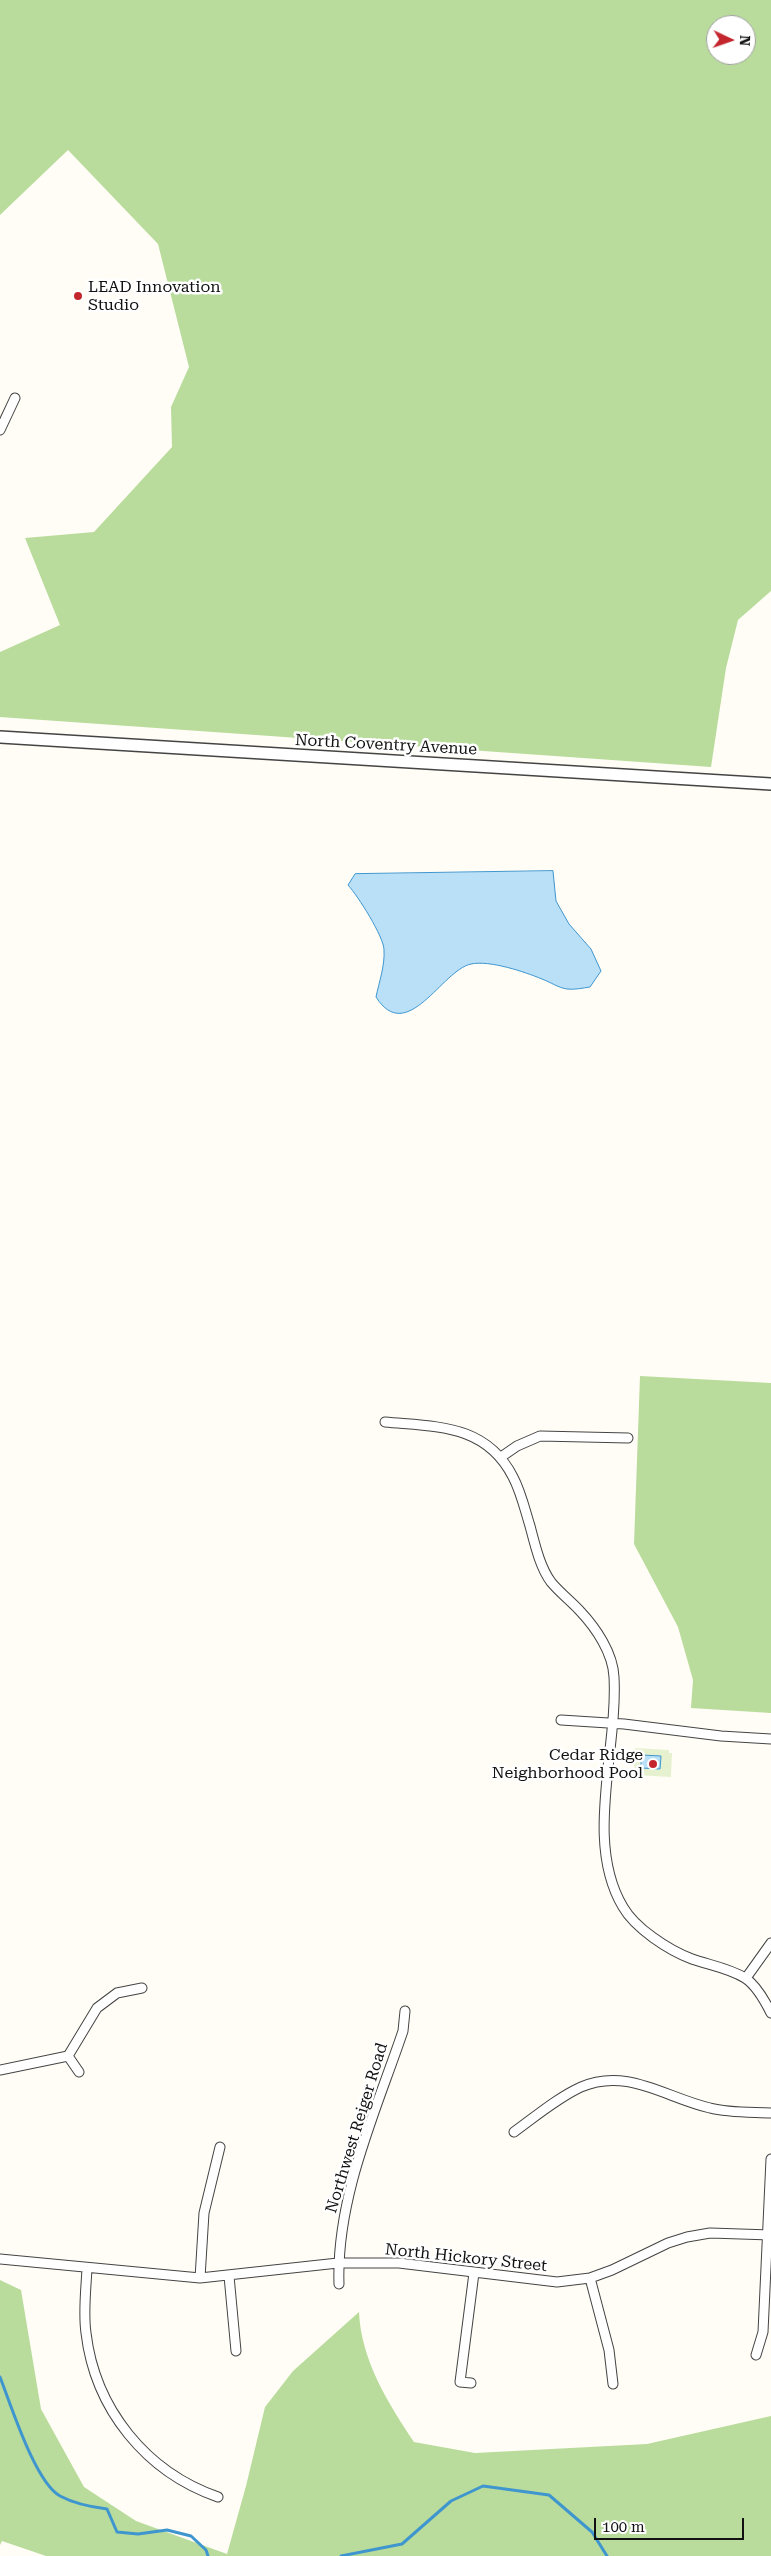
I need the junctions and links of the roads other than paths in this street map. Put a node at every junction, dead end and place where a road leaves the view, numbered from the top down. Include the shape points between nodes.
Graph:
1 (15, 398) dead end
2 (0, 430) edge
3 (0, 737) edge
4 (771, 784) edge
5 (385, 1422) dead end
6 (628, 1438) dead end
7 (501, 1457) junction
8 (561, 1720) dead end
9 (613, 1724) junction
10 (771, 1739) edge
11 (771, 1943) edge
12 (746, 1978) junction
13 (142, 1988) dead end
14 (405, 2011) dead end
15 (771, 2013) edge
16 (68, 2056) junction
17 (0, 2070) edge
18 (79, 2072) dead end
19 (771, 2113) edge
20 (514, 2132) dead end
21 (220, 2147) dead end
22 (771, 2160) edge
23 (770, 2235) edge
24 (0, 2259) edge
25 (338, 2263) junction
26 (87, 2268) junction
27 (474, 2273) junction
28 (228, 2276) junction
29 (200, 2278) junction
30 (590, 2278) junction
31 (339, 2284) dead end
32 (236, 2351) dead end
33 (756, 2355) dead end
34 (471, 2383) dead end
35 (613, 2384) dead end
36 (218, 2497) dead end

1 - 2 street
3 - 4 street, North Coventry Avenue
5 - 7 street via 466,1432
6 - 7 street via 540,1436
7 - 9 street via 514,1478 540,1559 551,1582 579,1610 602,1640 614,1675
8 - 9 street
9 - 10 street
9 - 12 street via 603,1840 609,1878 623,1907 638,1927 682,1954
11 - 12 street
12 - 15 street
13 - 16 street via 118,1993 97,2008
14 - 25 street, Northwest Reiger Road via 403,2031 353,2181
16 - 17 street
16 - 18 street
19 - 20 street via 710,2108 636,2082 603,2081 564,2097
21 - 29 street via 204,2213
22 - 23 street
23 - 30 street, North Hickory Street via 710,2233 688,2237
23 - 33 street via 764,2332
24 - 26 street, North Hickory Street
25 - 27 street, North Hickory Street via 399,2263
25 - 28 street, North Hickory Street
25 - 31 street, Northwest Reiger Road
26 - 29 street, North Hickory Street
26 - 36 street via 84,2311 90,2355 112,2413 155,2462 191,2485
27 - 30 street, North Hickory Street via 556,2282
27 - 34 street via 460,2382
28 - 29 street, North Hickory Street
28 - 32 street
30 - 35 street via 609,2350

